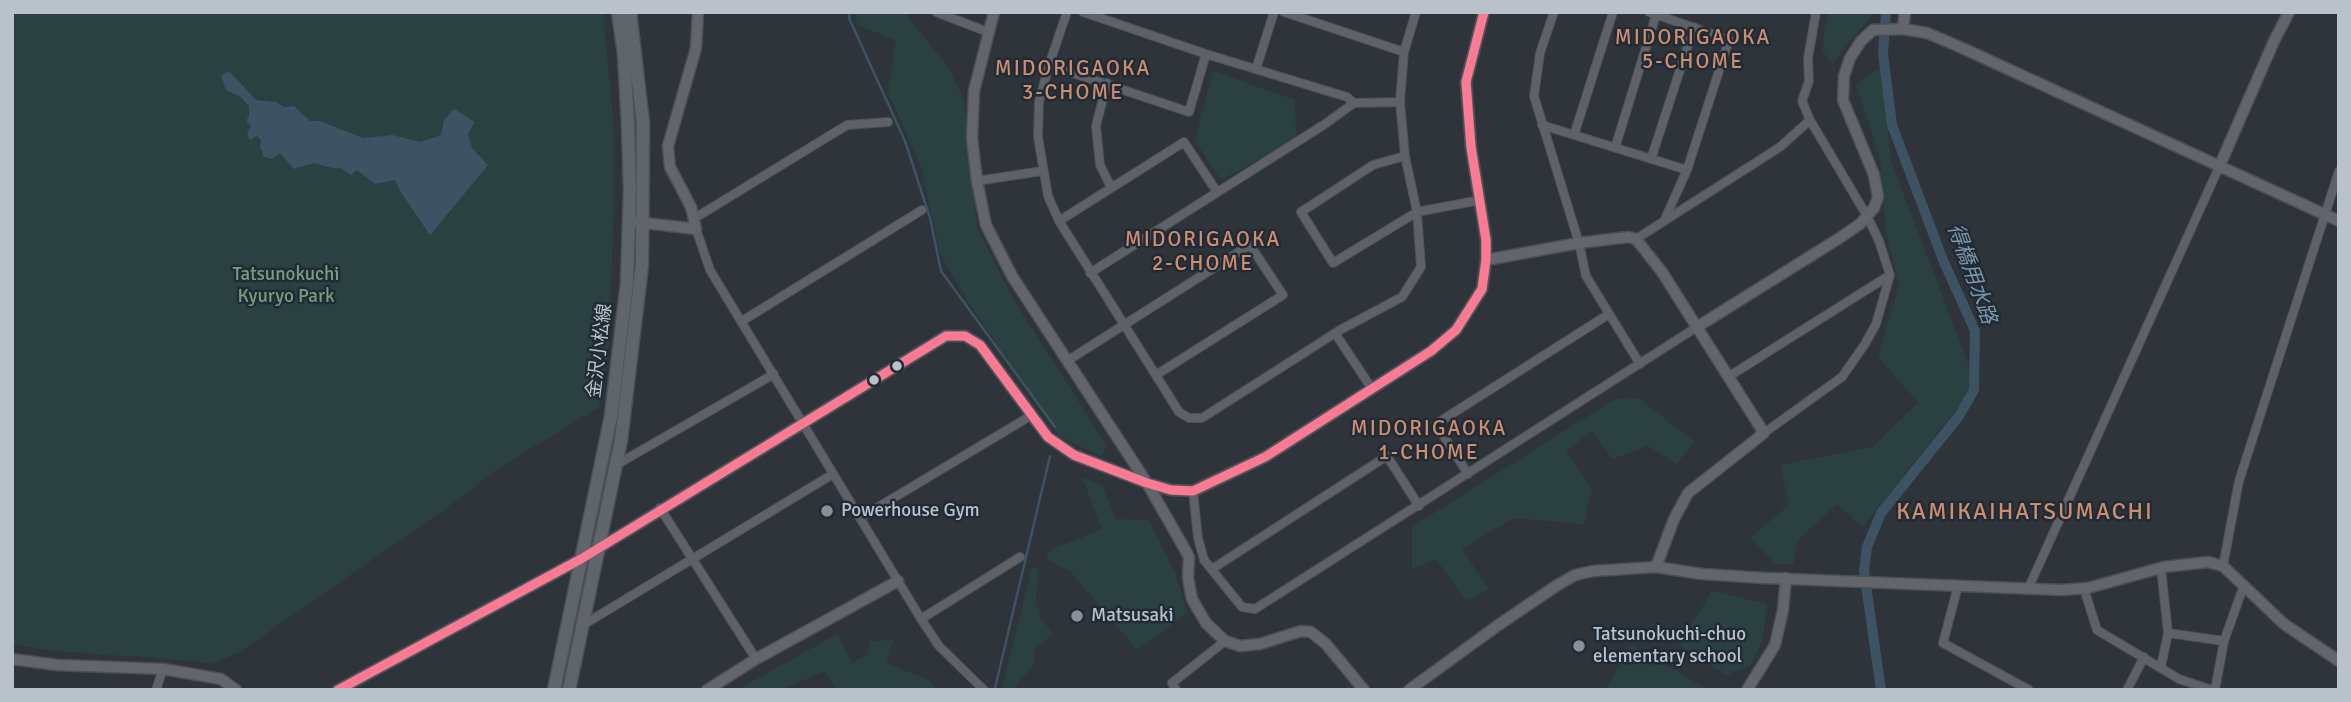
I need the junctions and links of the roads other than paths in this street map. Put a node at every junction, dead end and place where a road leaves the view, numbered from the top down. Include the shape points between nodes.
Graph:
1 (618, 12) edge
2 (630, 12) edge
3 (698, 12) edge
4 (936, 12) edge
5 (994, 12) edge
6 (1067, 12) edge
7 (1083, 12) edge
8 (1274, 12) edge
9 (1284, 12) edge
10 (1416, 12) edge
11 (1484, 12) edge
12 (1554, 12) edge
13 (1613, 12) edge
14 (1816, 12) edge
15 (1905, 12) edge
16 (2289, 12) edge
17 (1653, 14) edge
18 (1693, 27) junction
19 (1898, 29) junction
20 (988, 32) junction
21 (1404, 52) junction
22 (1206, 54) junction
23 (1049, 65) junction
24 (1256, 69) junction
25 (1107, 83) junction
26 (1354, 103) junction
27 (1400, 103) junction
28 (1810, 120) junction
29 (888, 122) dead end
30 (1542, 125) junction
31 (1574, 135) junction
32 (1615, 148) junction
33 (1405, 156) junction
34 (1651, 159) junction
35 (2220, 165) junction
36 (1687, 170) junction
37 (1042, 171) junction
38 (2339, 171) edge
39 (977, 181) junction
40 (1111, 187) junction
41 (1217, 192) junction
42 (1480, 200) junction
43 (922, 210) dead end
44 (1416, 212) junction
45 (2324, 214) junction
46 (1867, 216) junction
47 (1664, 220) junction
48 (628, 221) junction
49 (1059, 221) junction
50 (2339, 221) edge
51 (644, 223) junction
52 (695, 224) junction
53 (1636, 239) junction
54 (1579, 243) junction
55 (1486, 260) junction
56 (1090, 273) junction
57 (1889, 275) junction
58 (1609, 314) junction
59 (742, 321) junction
60 (1124, 324) junction
61 (1697, 327) junction
62 (1335, 333) junction
63 (1067, 361) junction
64 (1640, 364) junction
65 (774, 374) junction
66 (1156, 375) junction
67 (1728, 377) junction
68 (1373, 389) junction
69 (1032, 415) junction
70 (803, 422) junction
71 (1764, 433) junction
72 (616, 465) junction
73 (833, 474) junction
74 (1468, 474) junction
75 (1147, 483) junction
76 (1193, 491) junction
77 (1419, 506) junction
78 (660, 508) junction
79 (860, 518) junction
80 (601, 546) junction
81 (1020, 557) dead end
82 (581, 559) junction
83 (693, 559) junction
84 (1656, 566) junction
85 (2223, 566) junction
86 (2161, 568) junction
87 (1212, 569) junction
88 (1786, 578) junction
89 (898, 580) junction
90 (2244, 585) junction
91 (1958, 586) junction
92 (2028, 589) junction
93 (2084, 589) junction
94 (921, 619) junction
95 (583, 625) junction
96 (2168, 633) junction
97 (1225, 641) junction
98 (2224, 641) junction
99 (2144, 657) junction
100 (12, 659) edge
101 (756, 659) junction
102 (2339, 661) edge
103 (2161, 667) junction
104 (163, 669) junction
105 (156, 690) edge
106 (236, 690) edge
107 (338, 690) edge
108 (554, 690) edge
109 (569, 690) edge
110 (707, 690) edge
111 (984, 690) edge
112 (1176, 690) edge
113 (1364, 690) edge
114 (1409, 690) edge
115 (1748, 690) edge
116 (2029, 690) edge
117 (2127, 690) edge
118 (2213, 690) edge

1 - 48 main road, 金沢小松線 via 628,125
2 - 51 main road, 金沢小松線 via 643,123
3 - 52 street via 696,48 668,145 670,167
4 - 20 street
5 - 20 street
6 - 23 street
7 - 22 street
8 - 24 street
9 - 21 street
10 - 21 street
11 - 42 street via 1466,82
12 - 30 street via 1535,78 1534,96
13 - 31 street
14 - 28 street via 1809,81 1802,101
15 - 19 street
16 - 35 street
17 - 18 street
17 - 32 street
18 - 34 street
18 - 36 street via 1729,40
19 - 35 street via 1943,39
19 - 46 street via 1873,30 1861,41 1850,58 1842,86 1843,100 1874,175 1878,197
20 - 39 street via 974,91 972,138
21 - 27 street
22 - 24 street
22 - 25 street via 1189,112
23 - 25 street
23 - 37 street via 1039,102
24 - 26 street
25 - 40 street via 1096,126 1100,165
26 - 27 street
26 - 41 street
27 - 33 street
28 - 46 street
28 - 47 street via 1780,147
29 - 52 street via 846,125
30 - 31 street
30 - 54 street
31 - 32 street
32 - 34 street
33 - 44 street
33 - 44 street via 1373,165 1301,212 1333,263
34 - 36 street
35 - 45 street
35 - 92 street
36 - 47 street
37 - 39 street
37 - 49 street
38 - 45 street
39 - 63 street via 986,225 1012,276
40 - 41 street via 1184,142
40 - 49 street
41 - 56 street
42 - 44 street
42 - 55 street
43 - 59 street
44 - 62 street via 1421,267 1412,284 1402,297
45 - 50 street
45 - 85 street via 2239,481
46 - 57 street
46 - 61 street
47 - 53 street
48 - 51 street
48 - 82 main road, 金沢小松線 via 627,284 611,416
49 - 56 street
51 - 52 street
51 - 72 main road, 金沢小松線
52 - 59 street via 710,270
53 - 54 street
53 - 61 street
54 - 55 street
54 - 58 street via 1586,276
55 - 68 street via 1482,289 1456,330
56 - 60 street
57 - 67 street
57 - 71 street via 1876,324 1842,377
58 - 64 street
58 - 74 street via 1436,424
59 - 65 street
60 - 63 street
60 - 66 street
60 - 66 street via 1250,245 1283,295
61 - 64 street
61 - 67 street
62 - 66 street via 1202,418 1179,412
62 - 68 street
63 - 75 street
64 - 74 street
65 - 70 street
65 - 72 street
67 - 71 street
68 - 76 street via 1265,457
69 - 70 street via 980,345 965,336 946,335
69 - 75 street via 1048,437 1074,455
69 - 79 street
70 - 73 street
70 - 78 street
71 - 84 street via 1688,493
72 - 80 main road, 金沢小松線
73 - 79 street
73 - 83 street
74 - 77 street
75 - 76 street
75 - 97 street via 1189,557 1188,578 1198,612
76 - 87 street via 1201,554
77 - 87 street via 1255,609 1242,607
77 - 87 street via 1387,456
78 - 80 street
78 - 83 street
79 - 89 street
80 - 82 street
80 - 95 main road, 金沢小松線
81 - 94 street
82 - 107 street
82 - 108 main road, 金沢小松線
83 - 95 street
83 - 101 street
84 - 88 street via 1702,574
84 - 114 street via 1575,575
85 - 86 street via 2190,562
85 - 90 street
86 - 93 street
86 - 96 street
88 - 91 street
88 - 115 street via 1775,645
89 - 94 street
89 - 101 street
90 - 98 street
90 - 102 street via 2284,624
91 - 92 street
91 - 116 street via 1943,643
92 - 93 street
93 - 99 street via 2097,630
94 - 111 street via 939,646
95 - 109 main road, 金沢小松線
96 - 98 street
96 - 103 street
97 - 112 street via 1172,683
97 - 113 street via 1240,646 1260,644 1311,632
98 - 118 street
99 - 103 street
99 - 117 street
100 - 104 street
101 - 110 street
103 - 118 street via 2179,679
104 - 105 street
104 - 106 street via 221,679

